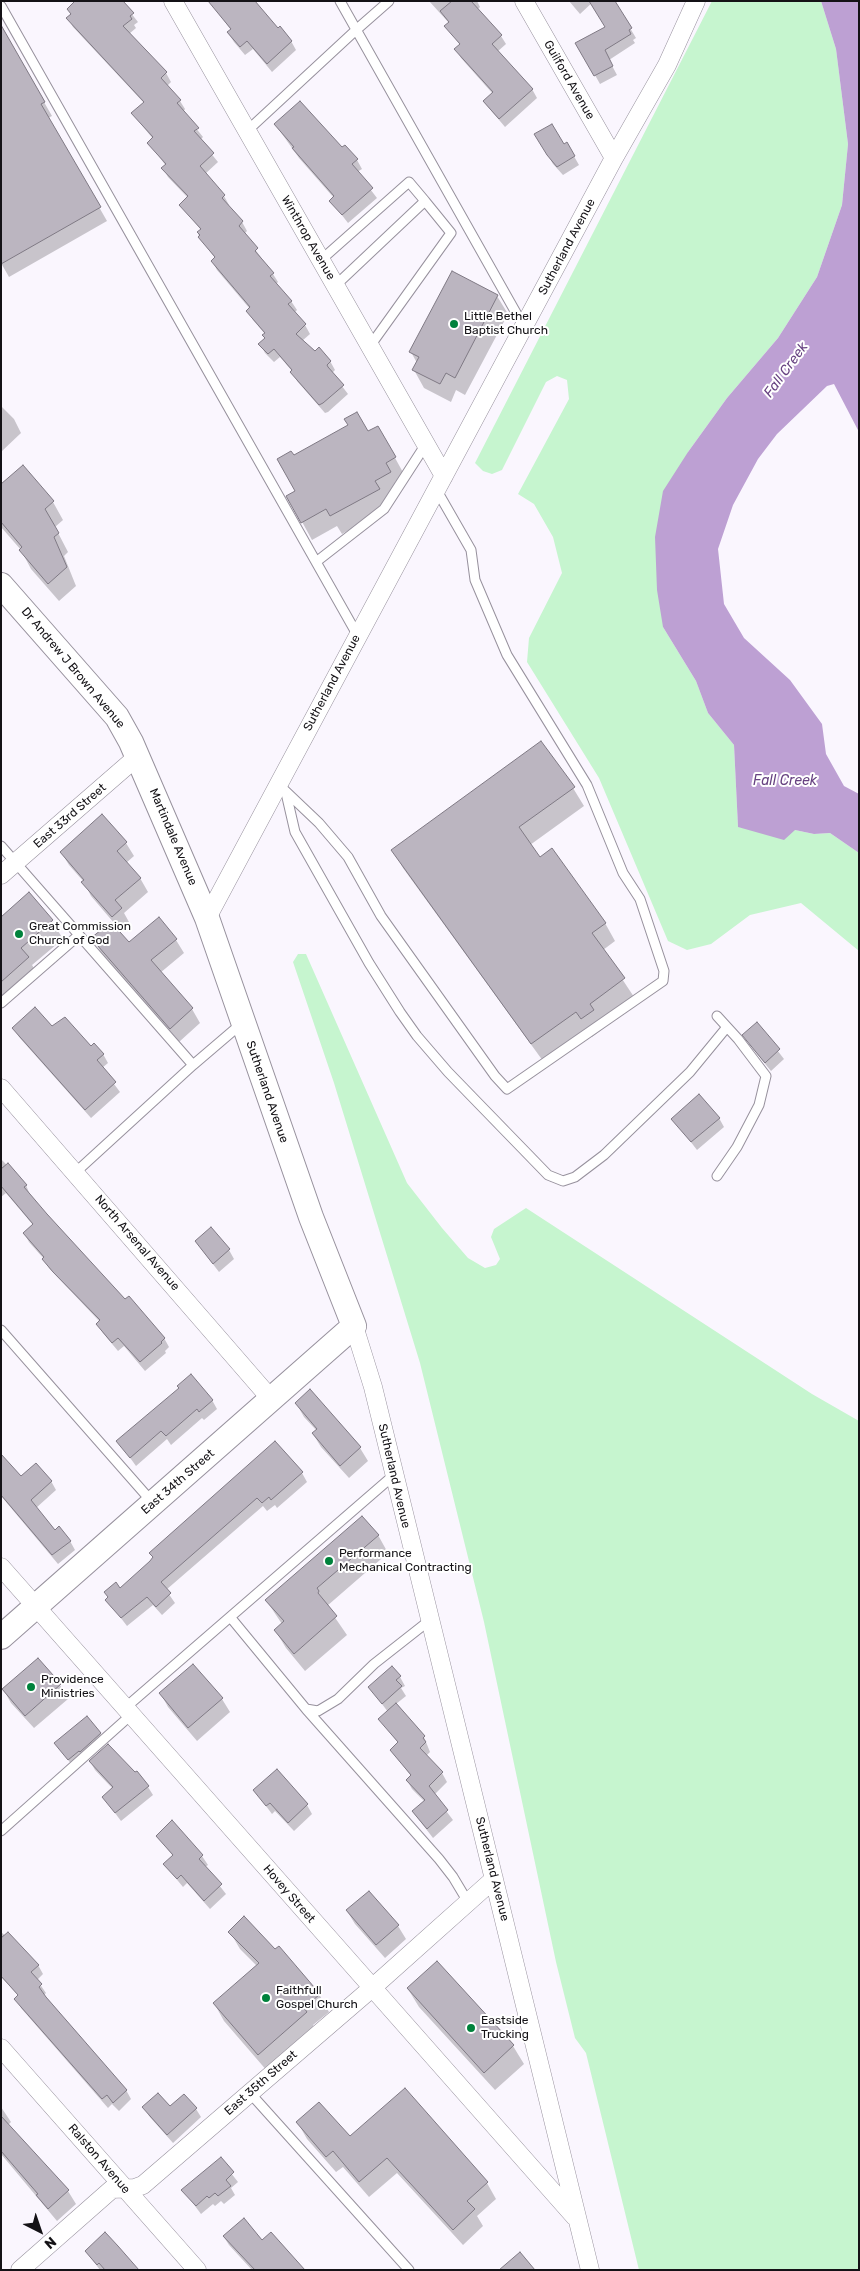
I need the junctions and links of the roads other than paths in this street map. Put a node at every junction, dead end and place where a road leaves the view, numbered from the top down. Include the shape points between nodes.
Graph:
1 (173, 1) edge
2 (340, 1) edge
3 (390, 1) edge
4 (524, 1) edge
5 (696, 2) edge
6 (1, 6) edge
7 (356, 30) junction
8 (247, 131) junction
9 (614, 158) junction
10 (425, 201) junction
11 (321, 260) junction
12 (335, 286) junction
13 (524, 327) junction
14 (370, 346) junction
15 (426, 444) junction
16 (440, 482) junction
17 (316, 562) junction
18 (1, 585) edge
19 (358, 636) junction
20 (138, 756) junction
21 (282, 788) junction
22 (1, 846) edge
23 (16, 863) junction
24 (1, 875) edge
25 (207, 918) junction
26 (79, 935) junction
27 (1, 1003) edge
28 (718, 1016) dead end
29 (243, 1023) junction
30 (728, 1027) junction
31 (193, 1066) junction
32 (1, 1088) edge
33 (76, 1172) junction
34 (717, 1176) dead end
35 (354, 1326) junction
36 (1, 1330) edge
37 (271, 1399) junction
38 (394, 1475) junction
39 (153, 1503) junction
40 (1, 1567) edge
41 (36, 1606) junction
42 (231, 1618) junction
43 (430, 1620) junction
44 (1, 1637) edge
45 (306, 1709) junction
46 (128, 1711) junction
47 (1, 1831) edge
48 (494, 1879) junction
49 (468, 1902) junction
50 (372, 1988) junction
51 (1, 2048) edge
52 (250, 2093) junction
53 (124, 2187) junction
54 (578, 2220) junction
55 (20, 2270) edge
56 (197, 2270) edge
57 (409, 2270) edge
58 (590, 2270) edge

1 - 8 street, Winthrop Avenue
2 - 7 lane
3 - 7 lane
4 - 9 street, Guilford Avenue
5 - 9 street, Sutherland Avenue via 667,65
6 - 17 lane
7 - 8 lane
7 - 13 lane
8 - 11 street, Winthrop Avenue
9 - 13 street, Sutherland Avenue
10 - 11 lane via 409,182
10 - 12 lane
10 - 14 lane via 451,233
11 - 12 street, Winthrop Avenue
12 - 14 street, Winthrop Avenue
13 - 16 street, Sutherland Avenue
14 - 15 street, Winthrop Avenue
15 - 16 street, Winthrop Avenue
15 - 17 lane via 384,509
16 - 19 street, Sutherland Avenue
16 - 21 lane via 471,550 475,580 507,655 587,785 623,873 640,898 664,971 663,980 507,1089 381,916 348,856
17 - 19 lane
18 - 20 main road, Dr Andrew J Brown Avenue via 118,717
19 - 21 street, Sutherland Avenue
20 - 23 street, East 33rd Street
20 - 25 main road, Martindale Avenue
21 - 25 street, Sutherland Avenue
21 - 30 lane via 295,832 400,1012 448,1072 548,1176 563,1181 575,1177 604,1155 690,1072
22 - 23 lane
23 - 24 street, East 33rd Street
23 - 26 lane
25 - 29 main road, Sutherland Avenue
26 - 27 lane
26 - 31 lane
28 - 30 lane
29 - 31 lane
29 - 35 main road, Sutherland Avenue
30 - 34 lane via 766,1076 759,1105
31 - 33 lane
32 - 33 street, North Arsenal Avenue
33 - 37 street, North Arsenal Avenue
35 - 37 main road, East 34th Street
35 - 38 street, Sutherland Avenue via 373,1387
36 - 39 lane
37 - 39 main road, East 34th Street
38 - 42 lane
38 - 43 street, Sutherland Avenue
39 - 41 main road, East 34th Street
40 - 41 street, Hovey Street
41 - 44 main road, East 34th Street
41 - 46 street, Hovey Street
42 - 45 lane
42 - 46 lane
43 - 45 lane via 328,1706 318,1711
43 - 48 street, Sutherland Avenue
45 - 49 lane via 444,1865
46 - 47 lane
46 - 50 street, Hovey Street
48 - 49 street, East 35th Street
48 - 54 street, Sutherland Avenue
49 - 50 street, East 35th Street
50 - 52 street, East 35th Street
50 - 54 street, Hovey Street
51 - 53 street, Ralston Avenue
52 - 53 street, East 35th Street via 143,2185
52 - 57 lane
53 - 55 street, East 35th Street via 110,2191
53 - 56 street, Ralston Avenue
54 - 58 street, Sutherland Avenue

